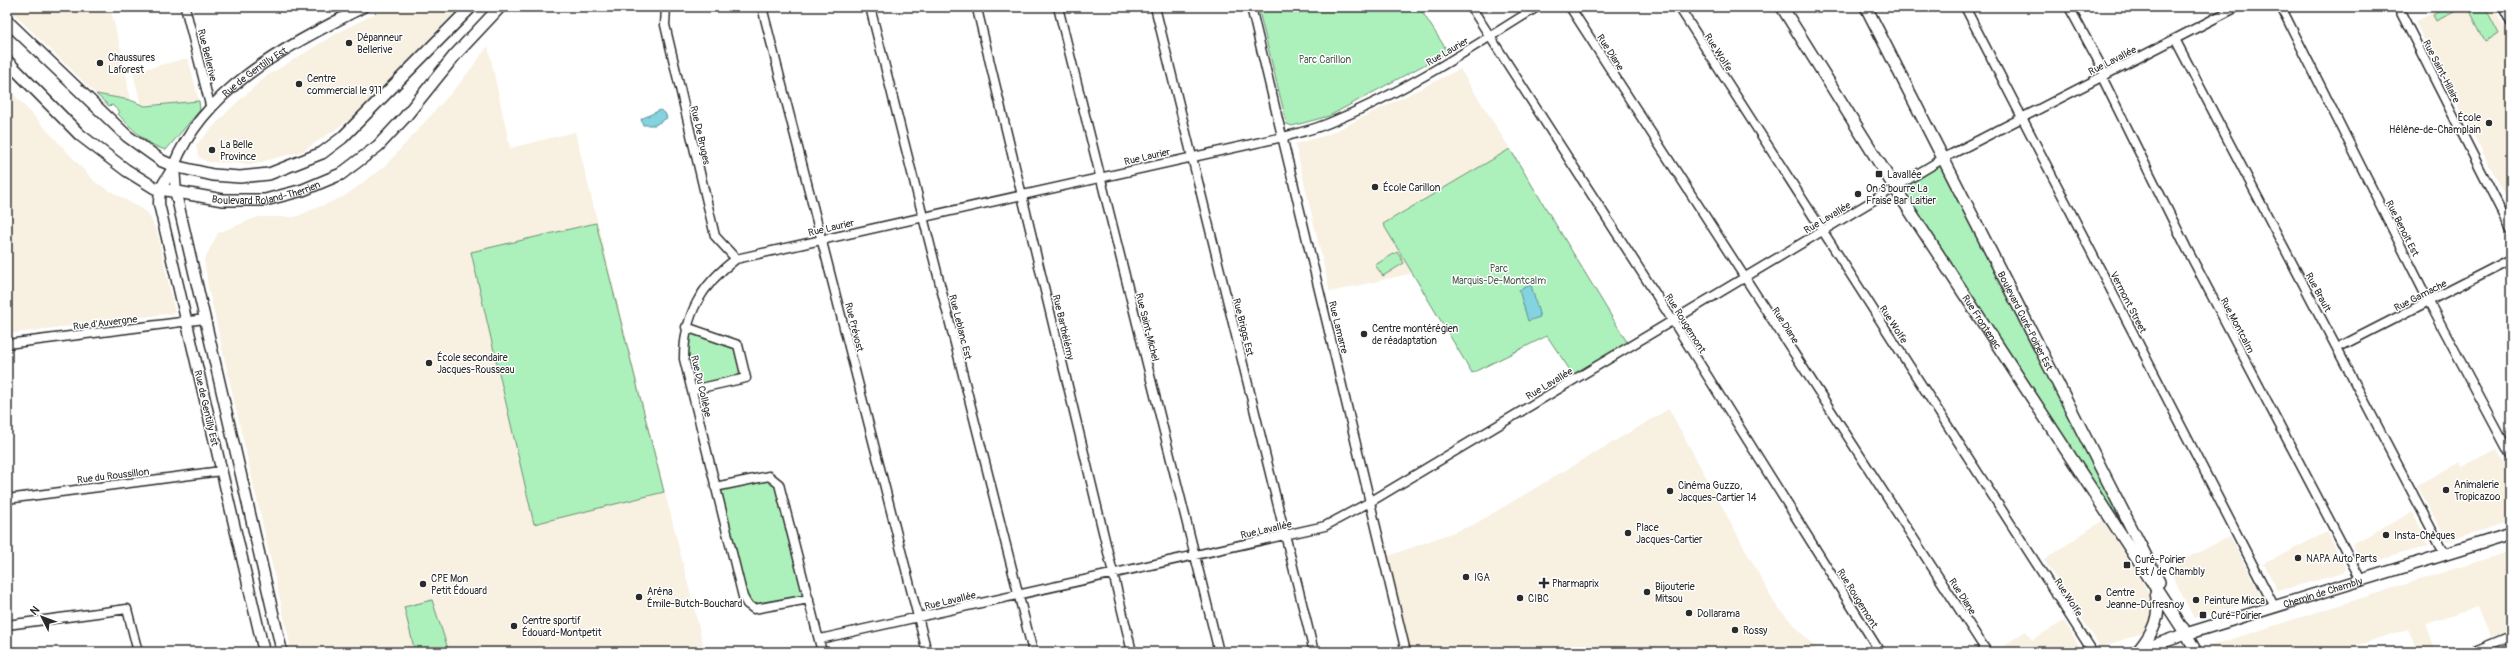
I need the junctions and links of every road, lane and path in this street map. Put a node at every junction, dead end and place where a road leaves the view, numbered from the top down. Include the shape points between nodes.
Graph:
1 (185, 7) edge
2 (363, 7) edge
3 (460, 7) edge
4 (471, 7) edge
5 (500, 7) edge
6 (666, 7) edge
7 (762, 7) edge
8 (870, 7) edge
9 (979, 7) edge
10 (1058, 7) edge
11 (1155, 7) edge
12 (1251, 7) edge
13 (1471, 7) edge
14 (1537, 7) edge
15 (1570, 7) edge
16 (1679, 7) edge
17 (1782, 7) edge
18 (1866, 7) edge
19 (1965, 7) edge
20 (2069, 7) edge
21 (2237, 7) edge
22 (2281, 7) edge
23 (2398, 7) edge
24 (2502, 7) edge
25 (7, 21) edge
26 (2511, 23) edge
27 (451, 28) junction
28 (1490, 36) junction
29 (2175, 39) junction
30 (7, 61) edge
31 (2104, 76) junction
32 (211, 108) junction
33 (2023, 118) junction
34 (1283, 137) junction
35 (1192, 156) junction
36 (1944, 158) junction
37 (174, 166) junction
38 (1100, 177) junction
39 (1895, 188) junction
40 (159, 189) junction
41 (176, 194) junction
42 (1023, 194) junction
43 (923, 217) junction
44 (2511, 230) edge
45 (1822, 232) junction
46 (823, 239) junction
47 (736, 259) junction
48 (2511, 259) edge
49 (1744, 278) junction
50 (2429, 302) junction
51 (205, 319) junction
52 (1673, 320) junction
53 (187, 321) junction
54 (686, 327) junction
55 (7, 344) edge
56 (2337, 348) junction
57 (692, 390) junction
58 (2511, 456) edge
59 (221, 471) junction
60 (715, 487) junction
61 (7, 499) edge
62 (1370, 502) junction
63 (2511, 534) edge
64 (1284, 535) junction
65 (2445, 554) junction
66 (1195, 555) junction
67 (1113, 574) junction
68 (2361, 580) junction
69 (2155, 586) junction
70 (1019, 594) junction
71 (809, 598) junction
72 (2274, 606) junction
73 (918, 617) junction
74 (7, 625) edge
75 (2186, 634) junction
76 (2511, 636) edge
77 (820, 639) junction
78 (2137, 651) edge
79 (138, 652) edge
80 (264, 652) edge
81 (282, 652) edge
82 (822, 652) edge
83 (927, 652) edge
84 (1034, 652) edge
85 (1132, 652) edge
86 (1219, 652) edge
87 (1314, 652) edge
88 (1406, 652) edge
89 (1880, 652) edge
90 (1987, 652) edge
91 (2093, 652) edge
92 (2196, 652) edge
93 (2472, 652) edge

1 - 32 street, Rue Bellerive
2 - 32 street, Rue de Gentilly Est via 282,50 248,74
3 - 27 main road
4 - 27 main road, Boulevard Roland-Therrien
5 - 41 main road, Boulevard Roland-Therrien via 455,55 378,146 341,174 303,190 265,200 223,200
6 - 47 street, Rue De Bruges via 665,25 715,236
7 - 46 street, Rue Prévost
8 - 43 street, Rue Leblanc Est
9 - 42 street, Rue Barthélémy via 978,13
10 - 38 street, Rue Saint-Michel
11 - 35 street, Rue Briggs Est
12 - 34 street, Rue Lamarre
13 - 28 street, Rue Rougemont
14 - 28 street, Rue Laurier
15 - 49 street, Rue Diane
16 - 45 street, Rue Wolfe
17 - 39 main road, Rue Frontenac
18 - 36 main road, Boulevard Curé-Poirier Est
19 - 33 street, Vermont Street
20 - 31 street, Rue Montcalm
21 - 29 street, Rue Lavallée
22 - 50 street, Rue Benoit Est
23 - 44 street, Rue Saint-Hilaire
24 - 26 street
25 - 37 main road, Boulevard Roland-Therrien via 126,136 162,161
27 - 37 main road, Boulevard Roland-Therrien via 342,138 322,153 269,174 240,177 213,175
28 - 34 street, Rue Laurier via 1454,60 1389,95 1330,123
28 - 52 street, Rue Rougemont
29 - 31 street, Rue Lavallée
29 - 56 street, Rue Brault
30 - 40 main road, Boulevard Roland-Therrien via 80,135 126,170
31 - 33 street, Rue Lavallée
31 - 68 street, Rue Montcalm via 2186,247
32 - 37 street, Rue de Gentilly Est via 180,148
33 - 36 street, Rue Lavallée
33 - 72 street, Vermont Street
34 - 35 street, Rue Laurier
34 - 62 street, Rue Lamarre
35 - 38 street, Rue Laurier
35 - 64 street, Rue Briggs Est
36 - 39 street, Rue Lavallée
36 - 75 main road, Boulevard Curé-Poirier Est
37 - 40 street, Rue de Gentilly Est
37 - 41 street, Rue de Gentilly Est
38 - 42 street, Rue Laurier
38 - 66 street, Rue Saint-Michel
39 - 45 street, Rue Lavallée
39 - 69 main road, Rue Frontenac
40 - 41 main road, Boulevard Roland-Therrien
40 - 53 street, Rue de Gentilly Est via 159,204
41 - 51 street, Rue de Gentilly Est
42 - 43 street, Rue Laurier
42 - 67 street, Rue Barthélémy
43 - 46 street, Rue Laurier
43 - 70 street, Rue Leblanc Est
45 - 49 street, Rue Lavallée
45 - 91 street, Rue Wolfe
46 - 47 street, Rue Laurier
46 - 73 street, Rue Prévost
47 - 54 street, Rue Du Collège via 716,274 696,301
48 - 50 street, Rue Gamache
49 - 52 street, Rue Lavallée
49 - 90 street, Rue Diane
50 - 56 street, Rue Gamache
50 - 58 street, Rue Benoit Est
51 - 53 street, Rue d'Auvergne
51 - 81 street, Rue de Gentilly Est
52 - 62 street, Rue Lavallée
52 - 89 street, Rue Rougemont
53 - 55 street, Rue d'Auvergne
53 - 59 street, Rue de Gentilly Est
54 - 57 street, Rue Du Collège via 684,359
54 - 57 street via 738,345 746,378
56 - 65 street, Rue Brault
57 - 60 street, Rue Du Collège
59 - 61 street, Rue du Roussillon
59 - 80 street, Rue de Gentilly Est
60 - 71 street via 769,476 774,478 779,484
60 - 71 street, Rue Du Collège via 743,597 747,604 754,609
62 - 64 street, Rue Lavallée via 1324,526
62 - 88 street, Rue Lamarre
63 - 65 main road, Chemin de Chambly
64 - 66 street, Rue Lavallée
64 - 87 street, Rue Briggs Est
65 - 68 main road, Chemin de Chambly
66 - 67 street, Rue Lavallée
66 - 86 street, Rue Saint-Michel
67 - 70 street, Rue Lavallée
67 - 85 street, Rue Barthélémy
68 - 72 main road, Chemin de Chambly
69 - 75 main road, Rue Frontenac
69 - 78 main road via 2159,612 2154,627
70 - 73 street, Rue Lavallée
70 - 84 street, Rue Leblanc Est
71 - 77 street
72 - 75 main road, Chemin de Chambly
73 - 77 street, Rue Lavallée
73 - 83 street, Rue Prévost
74 - 79 street via 128,609
75 - 78 main road, Chemin de Chambly
75 - 92 main road
76 - 93 street
77 - 82 street

